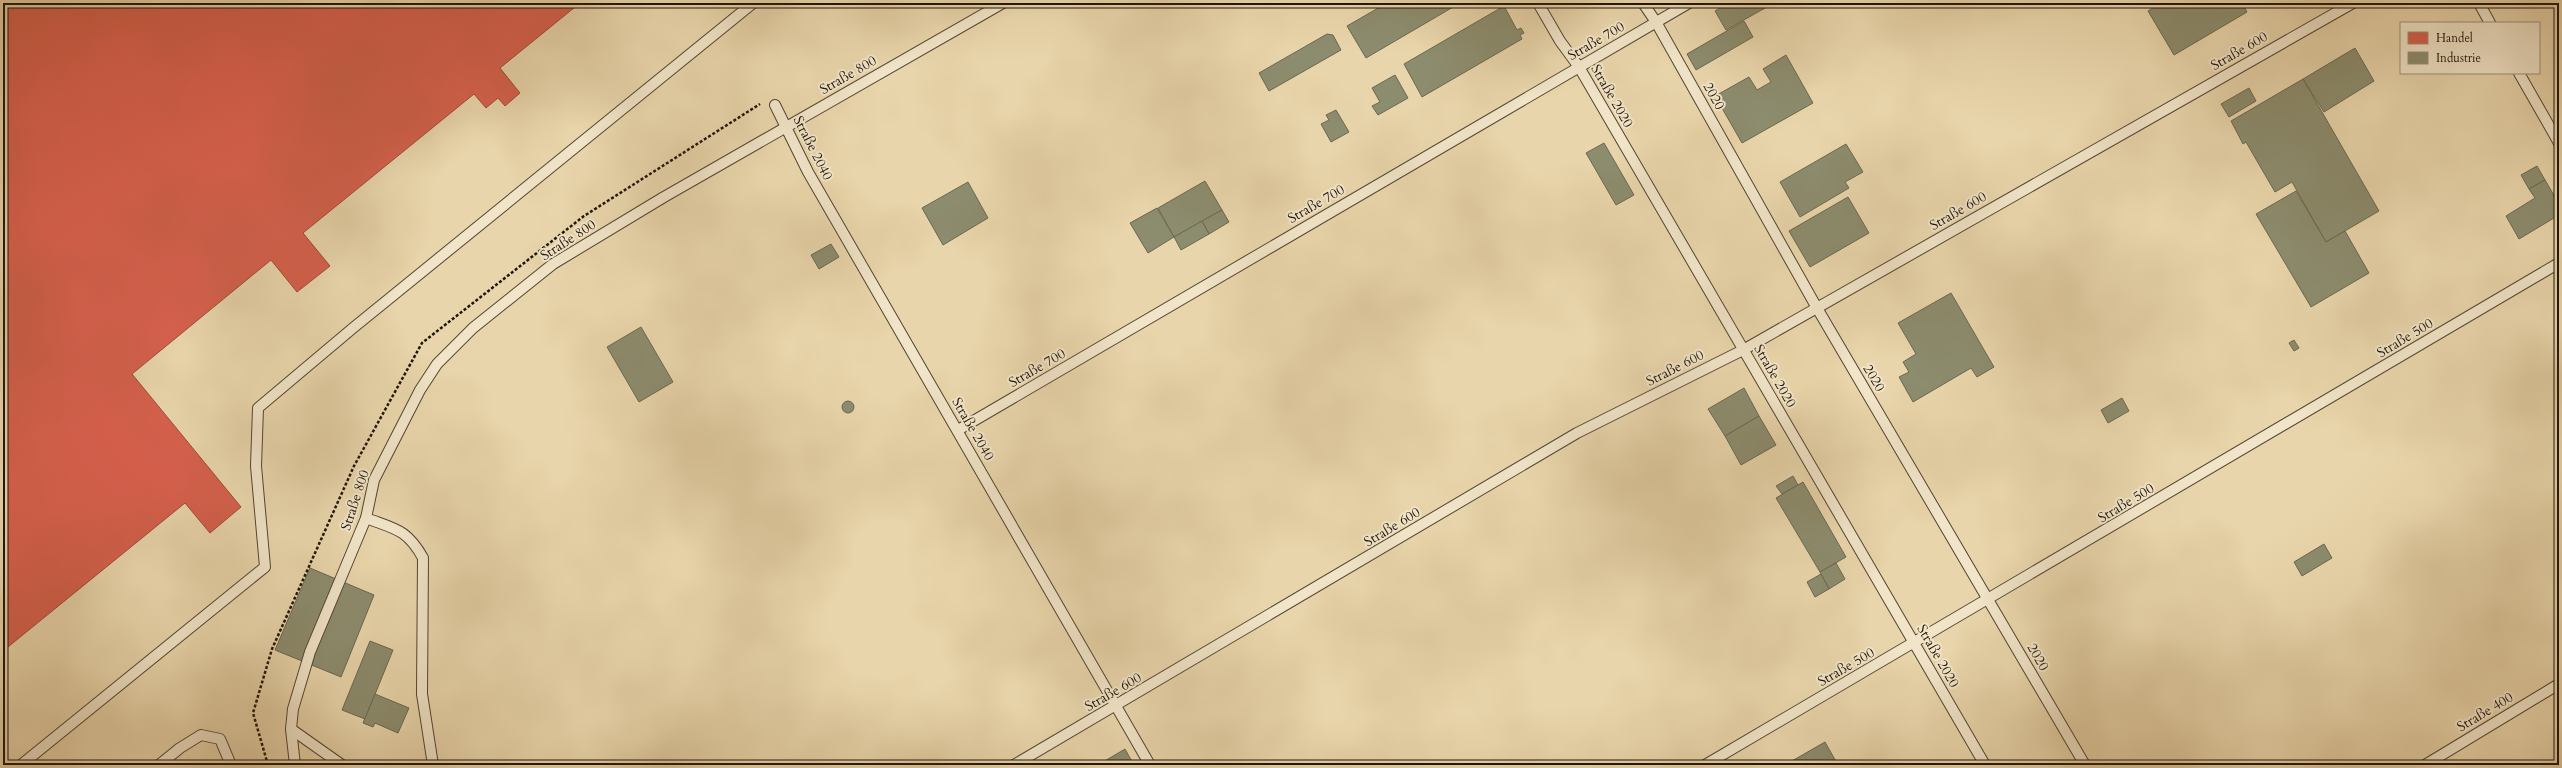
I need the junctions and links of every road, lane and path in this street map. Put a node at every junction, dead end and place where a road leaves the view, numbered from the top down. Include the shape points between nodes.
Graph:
1 (752, 3) edge
2 (1003, 3) edge
3 (1538, 3) edge
4 (1643, 3) edge
5 (1689, 3) edge
6 (2353, 3) edge
7 (2479, 3) edge
8 (1656, 22) junction
9 (2489, 22) edge
10 (1579, 67) junction
11 (2520, 74) edge
12 (775, 105) dead end
13 (786, 126) junction
14 (2559, 143) edge
15 (2559, 263) edge
16 (1817, 308) junction
17 (1743, 350) junction
18 (958, 430) junction
19 (366, 518) junction
20 (1989, 600) junction
21 (1914, 644) junction
22 (272, 649) dead end
23 (2559, 684) edge
24 (1116, 706) junction
25 (291, 730) junction
26 (22, 765) edge
27 (158, 765) edge
28 (231, 765) edge
29 (268, 765) edge
30 (295, 765) edge
31 (342, 765) edge
32 (433, 765) edge
33 (1014, 765) edge
34 (1150, 765) edge
35 (1705, 765) edge
36 (1985, 765) edge
37 (2085, 765) edge
38 (2425, 765) edge

1 - 26 lane via 258,408 256,466 265,567
2 - 13 lane, Straße 800
3 - 10 lane, Straße 2020
4 - 8 lane, 2020
5 - 8 lane, Straße 700
6 - 16 lane, Straße 600
7 - 9 lane
8 - 10 lane, Straße 700
8 - 16 lane, 2020
10 - 17 lane, Straße 2020
10 - 18 lane, Straße 700
11 - 14 lane
12 - 13 lane, Straße 2040
13 - 18 lane, Straße 2040 via 804,165
13 - 19 lane, Straße 800 via 664,196 554,264 473,328 437,364 420,390 374,480
15 - 20 lane, Straße 500
16 - 17 lane, Straße 600
16 - 20 lane, 2020
17 - 21 lane, Straße 2020
17 - 24 lane, Straße 600 via 1577,433
18 - 24 lane, Straße 2040
19 - 25 lane, Straße 800 via 310,652 296,697
19 - 32 lane via 399,530 414,541 423,558 422,694
20 - 21 lane, Straße 500
20 - 37 lane, 2020
21 - 35 lane, Straße 500
21 - 36 lane, Straße 2020
22 - 29 path via 253,713
23 - 38 lane, Straße 400
24 - 33 lane, Straße 600
24 - 34 lane, Straße 2040
25 - 30 lane, Straße 800
25 - 31 lane
27 - 28 lane via 201,735 220,739

